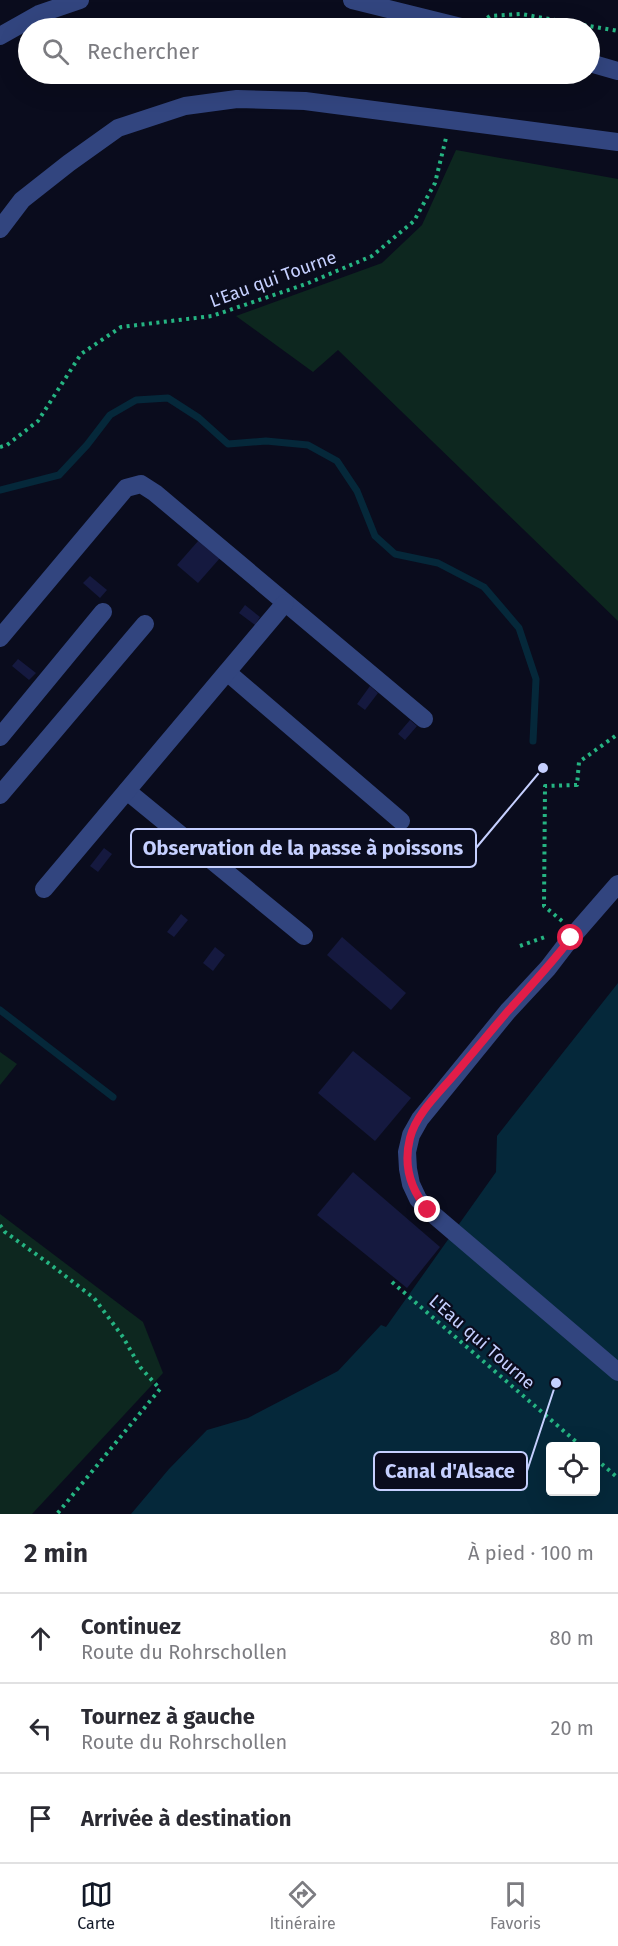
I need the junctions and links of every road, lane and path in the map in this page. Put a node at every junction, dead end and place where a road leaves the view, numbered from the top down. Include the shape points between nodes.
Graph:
1 (80, 0) edge
2 (352, 0) edge
3 (32, 18) edge
4 (434, 18) edge
5 (486, 18) edge
6 (544, 18) edge
7 (18, 26) edge
8 (600, 28) edge
9 (618, 31) edge
10 (0, 36) edge
11 (600, 66) edge
12 (618, 71) edge
13 (451, 120) junction
14 (618, 142) edge
15 (0, 229) edge
16 (0, 447) edge
17 (285, 603) junction
18 (104, 612) dead end
19 (145, 624) dead end
20 (0, 638) edge
21 (227, 672) junction
22 (424, 719) dead end
23 (618, 734) edge
24 (0, 737) edge
25 (127, 791) junction
26 (0, 795) edge
27 (401, 821) dead end
28 (618, 884) edge
29 (44, 889) dead end
30 (563, 932) junction
31 (304, 936) dead end
32 (520, 946) dead end
33 (0, 1225) edge
34 (392, 1282) dead end
35 (618, 1372) edge
36 (576, 1442) edge
37 (600, 1462) edge
38 (618, 1478) edge
39 (57, 1514) edge

1 - 3 street
2 - 4 street
5 - 6 path via 521,14
7 - 10 street
8 - 9 path
11 - 12 street
13 - 14 street
13 - 15 street via 305,101 237,99 184,106 118,128 22,200
13 - 16 path, L'Eau qui Tourne via 435,183 414,221 372,256 306,284 212,316 121,327 81,354 38,421 7,446
17 - 20 street via 141,484 126,488
17 - 21 street
17 - 22 street
18 - 24 street
19 - 26 street
21 - 25 street
21 - 27 street
23 - 30 path via 579,762 577,785 545,786 544,906
25 - 29 street
25 - 31 street
28 - 30 street
30 - 32 path
30 - 35 street via 548,968 429,1106 411,1135 408,1160 411,1184 418,1199 437,1219
33 - 39 path via 94,1298 140,1367 160,1389
34 - 36 path, L'Eau qui Tourne
37 - 38 path

